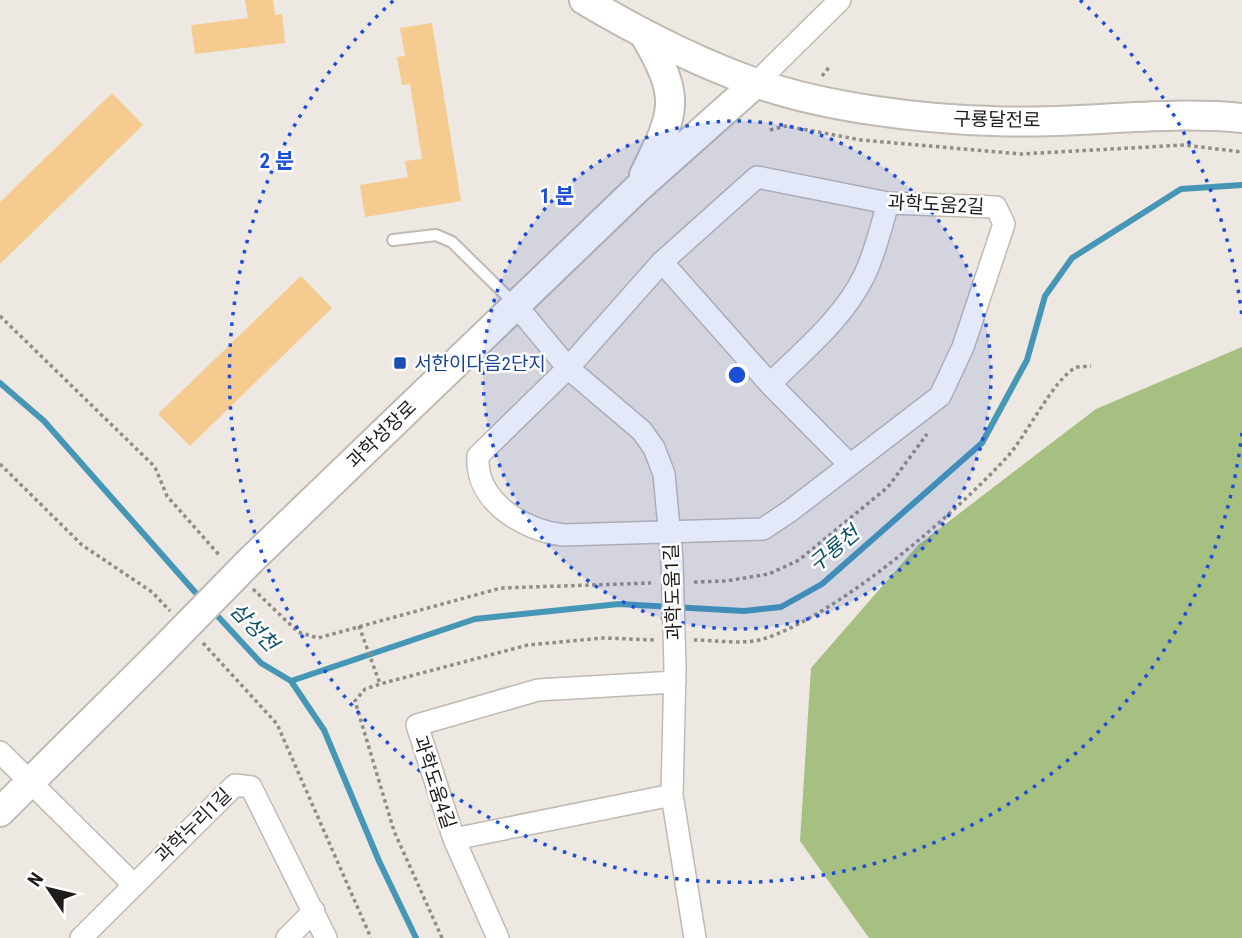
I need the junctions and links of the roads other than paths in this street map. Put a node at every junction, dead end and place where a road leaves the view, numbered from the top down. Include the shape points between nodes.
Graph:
1 (584, 0) edge
2 (840, 0) edge
3 (645, 36) junction
4 (756, 83) junction
5 (1242, 118) edge
6 (639, 187) junction
7 (888, 203) junction
8 (393, 240) dead end
9 (662, 262) junction
10 (515, 304) junction
11 (568, 368) junction
12 (770, 384) junction
13 (850, 465) junction
14 (670, 533) junction
15 (675, 675) junction
16 (0, 752) edge
17 (29, 781) junction
18 (672, 795) junction
19 (0, 812) edge
20 (454, 839) junction
21 (133, 884) junction
22 (314, 911) junction
23 (81, 938) edge
24 (287, 938) edge
25 (326, 938) edge
26 (498, 938) edge
27 (695, 938) edge

1 - 3 street
2 - 4 street
3 - 4 street
3 - 6 street via 667,72 671,100 668,127
4 - 5 street, 구룡달전로 via 807,98 981,121 1153,115
4 - 6 street, 과학성장로
6 - 10 street, 과학성장로
7 - 9 street, 과학도움2길 via 757,177
7 - 12 street via 864,276 849,300
7 - 13 street, 과학도움2길 via 996,207 1004,224 963,347 940,396
8 - 10 lane via 436,235 452,242
9 - 11 street, 과학도움2길
9 - 12 street
10 - 11 street, 과학도움1길
10 - 17 street, 과학성장로, bridge
11 - 14 street, 과학도움1길 via 642,431 654,448 664,474
11 - 14 street, 과학도움2길 via 478,456 477,471 500,509 541,532
12 - 13 street
13 - 14 street, 과학도움2길 via 763,529
14 - 15 street, 과학도움1길, bridge
15 - 18 street, 과학도움1길
15 - 20 street, 과학도움4길 via 538,690 417,725
16 - 17 street
17 - 19 street, 과학성장로
17 - 21 street
18 - 20 street, 과학도움4길
18 - 27 street, 과학도움1길
20 - 26 street
21 - 22 street, 과학누리1길 via 235,785 251,786
21 - 23 street, 과학누리1길
22 - 24 street
22 - 25 street, 과학누리1길

